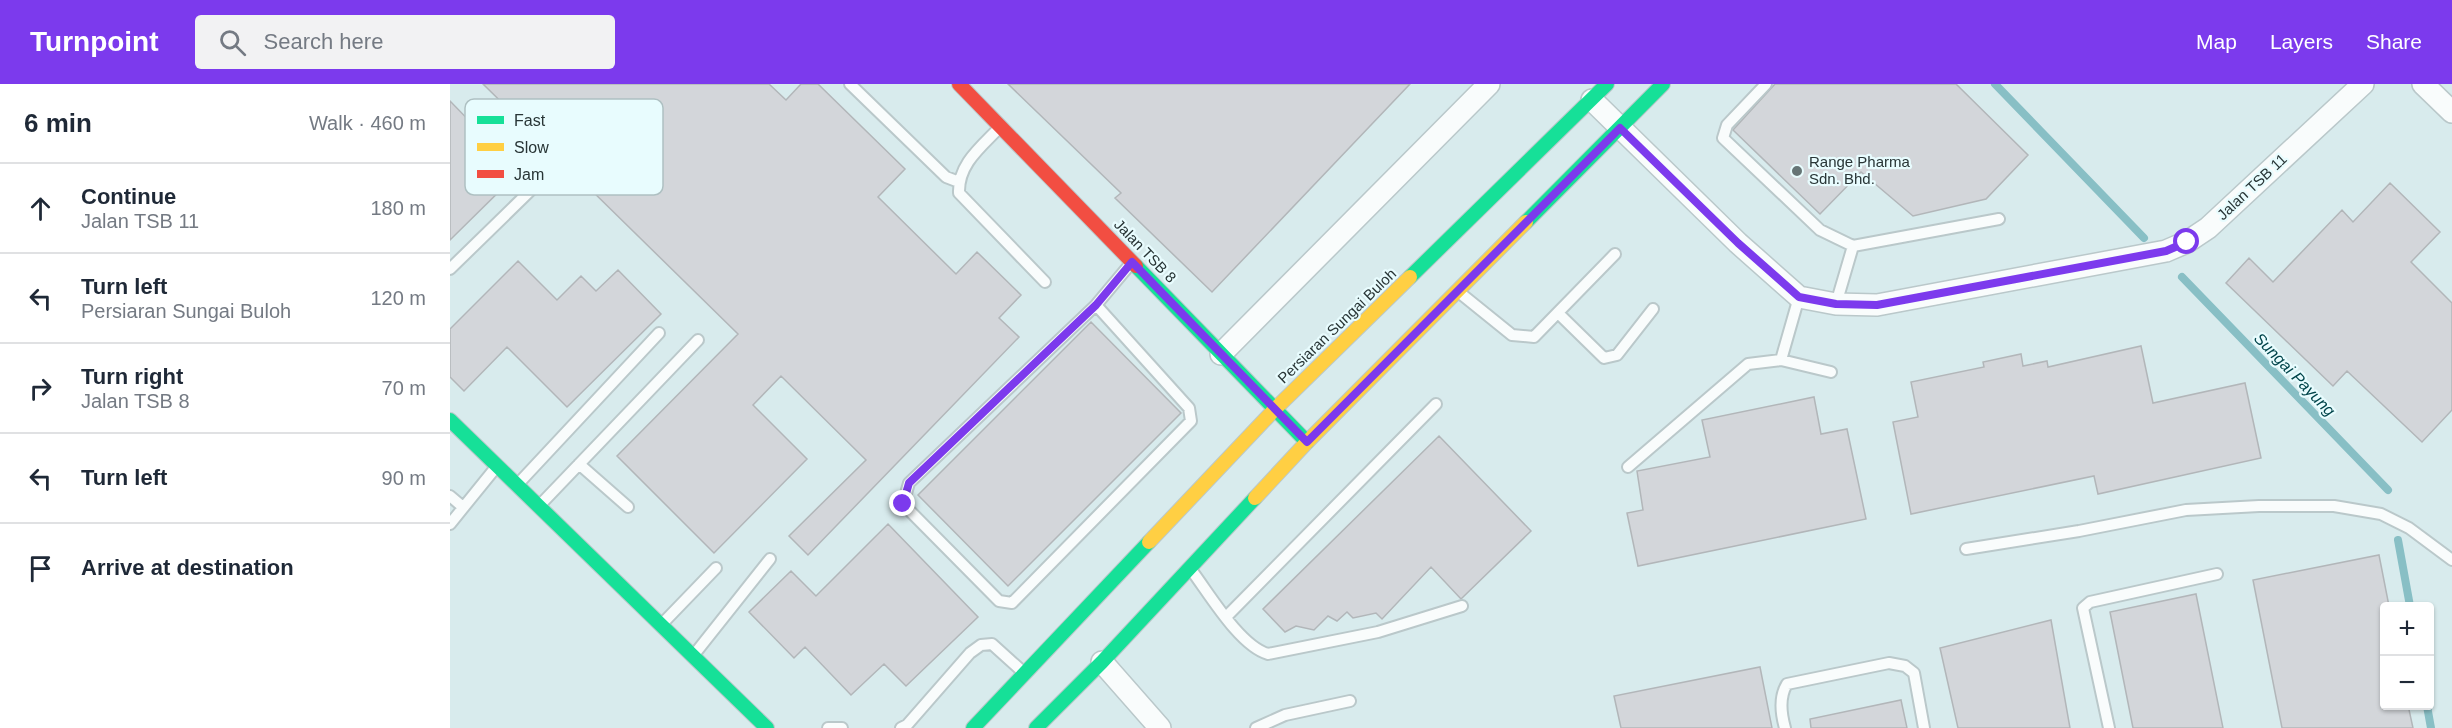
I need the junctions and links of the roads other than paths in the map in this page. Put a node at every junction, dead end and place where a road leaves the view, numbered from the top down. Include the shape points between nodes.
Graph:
1 (850, 84) edge
2 (959, 84) edge
3 (1489, 84) edge
4 (1607, 84) edge
5 (1663, 84) edge
6 (1766, 84) edge
7 (2363, 84) edge
8 (2423, 84) edge
9 (1592, 100) junction
10 (2452, 112) edge
11 (1000, 127) junction
12 (1620, 128) junction
13 (959, 182) junction
14 (527, 195) edge
15 (1999, 219) dead end
16 (1853, 246) junction
17 (1615, 254) dead end
18 (1132, 262) junction
19 (450, 269) edge
20 (1045, 282) dead end
21 (1458, 290) junction
22 (1799, 297) junction
23 (1836, 304) junction
24 (1096, 305) junction
25 (1653, 309) dead end
26 (1558, 313) junction
27 (659, 333) dead end
28 (698, 340) dead end
29 (1221, 354) junction
30 (1781, 360) junction
31 (1831, 372) dead end
32 (1436, 404) dead end
33 (1275, 410) junction
34 (451, 425) edge
35 (1307, 442) junction
36 (579, 464) junction
37 (497, 465) junction
38 (1628, 467) dead end
39 (517, 485) junction
40 (450, 496) edge
41 (538, 506) junction
42 (463, 507) junction
43 (627, 507) dead end
44 (450, 524) edge
45 (1966, 549) dead end
46 (770, 559) dead end
47 (2452, 560) edge
48 (716, 568) dead end
49 (1190, 568) junction
50 (2217, 574) dead end
51 (1462, 606) dead end
52 (1227, 616) junction
53 (661, 625) junction
54 (693, 656) junction
55 (1102, 663) junction
56 (1023, 673) junction
57 (1350, 701) dead end
58 (767, 728) edge
59 (828, 728) edge
60 (842, 728) edge
61 (901, 728) edge
62 (973, 728) edge
63 (1036, 728) edge
64 (1160, 728) edge
65 (1256, 728) edge
66 (1785, 728) edge
67 (1924, 728) edge
68 (2109, 728) edge

1 - 13 lane via 945,177
2 - 11 main road, Jalan TSB 8
3 - 29 street
4 - 9 main road, Persiaran Sungai Buloh
5 - 12 main road
6 - 16 lane via 1727,125 1723,138 1820,230
7 - 23 street, Jalan TSB 11 via 2208,228 2166,251 1877,305
8 - 10 street
9 - 12 street
9 - 33 main road, Persiaran Sungai Buloh
11 - 13 lane via 970,158
11 - 18 main road, Jalan TSB 8
12 - 21 main road
12 - 22 street
13 - 20 lane via 959,193
14 - 19 lane
15 - 16 lane
16 - 23 lane
17 - 26 lane
18 - 24 lane
18 - 29 main road, Jalan TSB 8
21 - 26 lane via 1512,334 1534,337
21 - 35 main road
22 - 23 street, Jalan TSB 11
22 - 30 lane
24 - 24 lane via 909,483 903,504 999,601 1012,603 1191,421 1189,408
25 - 26 lane via 1617,356 1604,358
27 - 39 lane
28 - 36 lane
29 - 33 main road, Jalan TSB 8
30 - 31 lane
30 - 38 lane via 1748,364
32 - 52 lane
33 - 35 main road, Jalan TSB 8
33 - 56 main road, Persiaran Sungai Buloh
34 - 37 main road
35 - 49 main road
36 - 41 lane
36 - 43 lane
37 - 39 main road
37 - 42 lane
39 - 41 main road
40 - 42 lane
41 - 53 main road
42 - 44 lane
45 - 47 lane via 2186,510 2334,506 2381,514 2409,528
46 - 54 lane
48 - 53 lane
49 - 52 lane
49 - 55 main road
50 - 68 lane via 2090,602 2084,608
51 - 52 lane via 1378,632 1268,654 1243,640
53 - 54 main road
54 - 58 main road
55 - 63 main road
55 - 64 street
56 - 61 lane via 992,644 981,645
56 - 62 main road, Persiaran Sungai Buloh
57 - 65 lane via 1285,716
59 - 60 lane
66 - 67 lane via 1781,713 1787,684 1889,663 1905,666 1914,673

